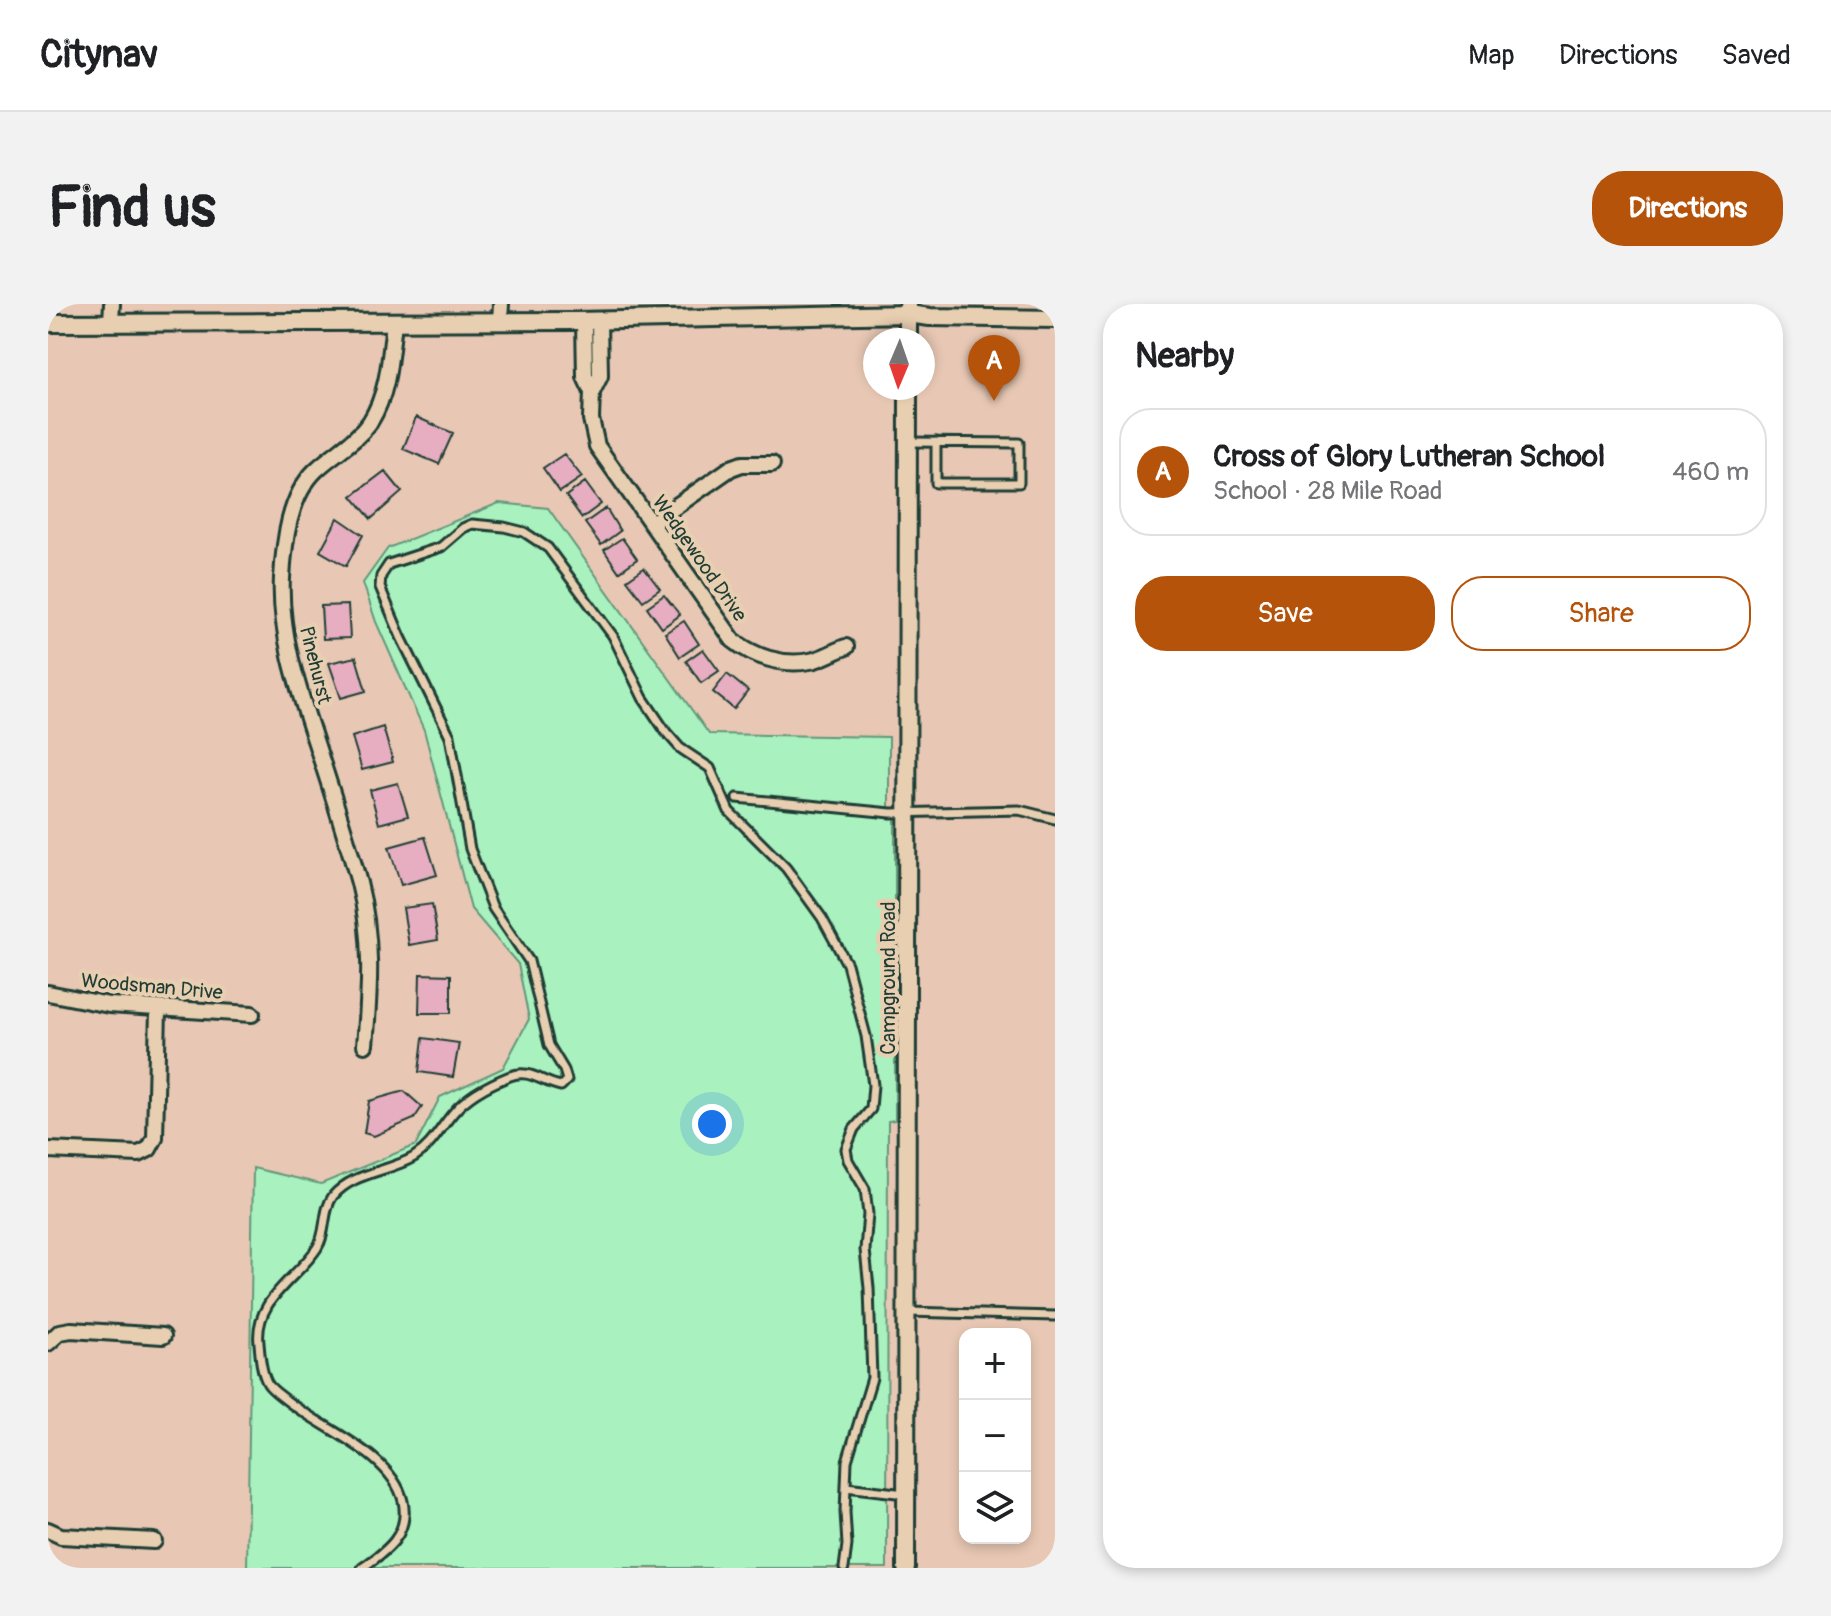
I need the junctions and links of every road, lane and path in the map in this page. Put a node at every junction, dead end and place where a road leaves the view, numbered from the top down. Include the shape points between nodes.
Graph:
1 (501, 304) edge
2 (908, 309) edge
3 (111, 313) edge
4 (1055, 319) edge
5 (592, 320) junction
6 (500, 321) junction
7 (394, 322) junction
8 (48, 323) edge
9 (908, 400) edge
10 (908, 442) junction
11 (936, 442) junction
12 (772, 464) dead end
13 (652, 523) junction
14 (846, 647) dead end
15 (737, 798) dead end
16 (909, 812) junction
17 (1055, 819) edge
18 (48, 993) edge
19 (158, 1009) junction
20 (252, 1014) dead end
21 (365, 1045) dead end
22 (48, 1150) edge
23 (908, 1312) junction
24 (1055, 1316) edge
25 (163, 1336) dead end
26 (48, 1343) edge
27 (846, 1487) junction
28 (907, 1494) junction
29 (50, 1532) edge
30 (154, 1541) dead end
31 (362, 1568) edge
32 (844, 1568) edge
33 (906, 1568) edge

1 - 6 street
2 - 4 street via 930,317
2 - 5 street
3 - 7 street
3 - 8 street
5 - 6 street
5 - 13 street, Wedgewood Drive via 600,376 592,392 597,446
6 - 7 street
7 - 21 street, Pinehurst via 385,391 370,422 314,471 299,495 287,529 282,580 298,687 359,884 370,941
9 - 10 street, Campground Road
10 - 11 lane
10 - 16 street, Campground Road
11 - 11 lane via 1019,443 1019,483 936,483
12 - 13 street via 731,468
13 - 14 street, Wedgewood Drive via 733,640 749,652 768,659 810,661
15 - 16 lane
16 - 17 lane via 1019,810
16 - 23 street, Campground Road
18 - 19 street, Woodsman Drive
19 - 20 street, Woodsman Drive
19 - 22 street via 155,1138 149,1149 139,1154
23 - 24 lane
23 - 28 street, Campground Road
25 - 26 street via 60,1332
27 - 28 lane
27 - 31 lane via 850,1450 872,1378 868,1214 865,1189 846,1149 871,1109 873,1096 866,1036 847,964 786,868 729,811 710,768 666,732 613,636 548,548 524,532 472,524 441,547 393,562 383,572 380,587 450,736 470,849 493,908 529,961 549,1045 567,1080 561,1086 526,1073 510,1076 466,1099 418,1155 341,1189 330,1202 316,1250 275,1293 263,1315 258,1339 267,1383 301,1412 353,1443 388,1472 401,1493 402,1531
27 - 32 lane
28 - 33 street, Campground Road
29 - 30 street

